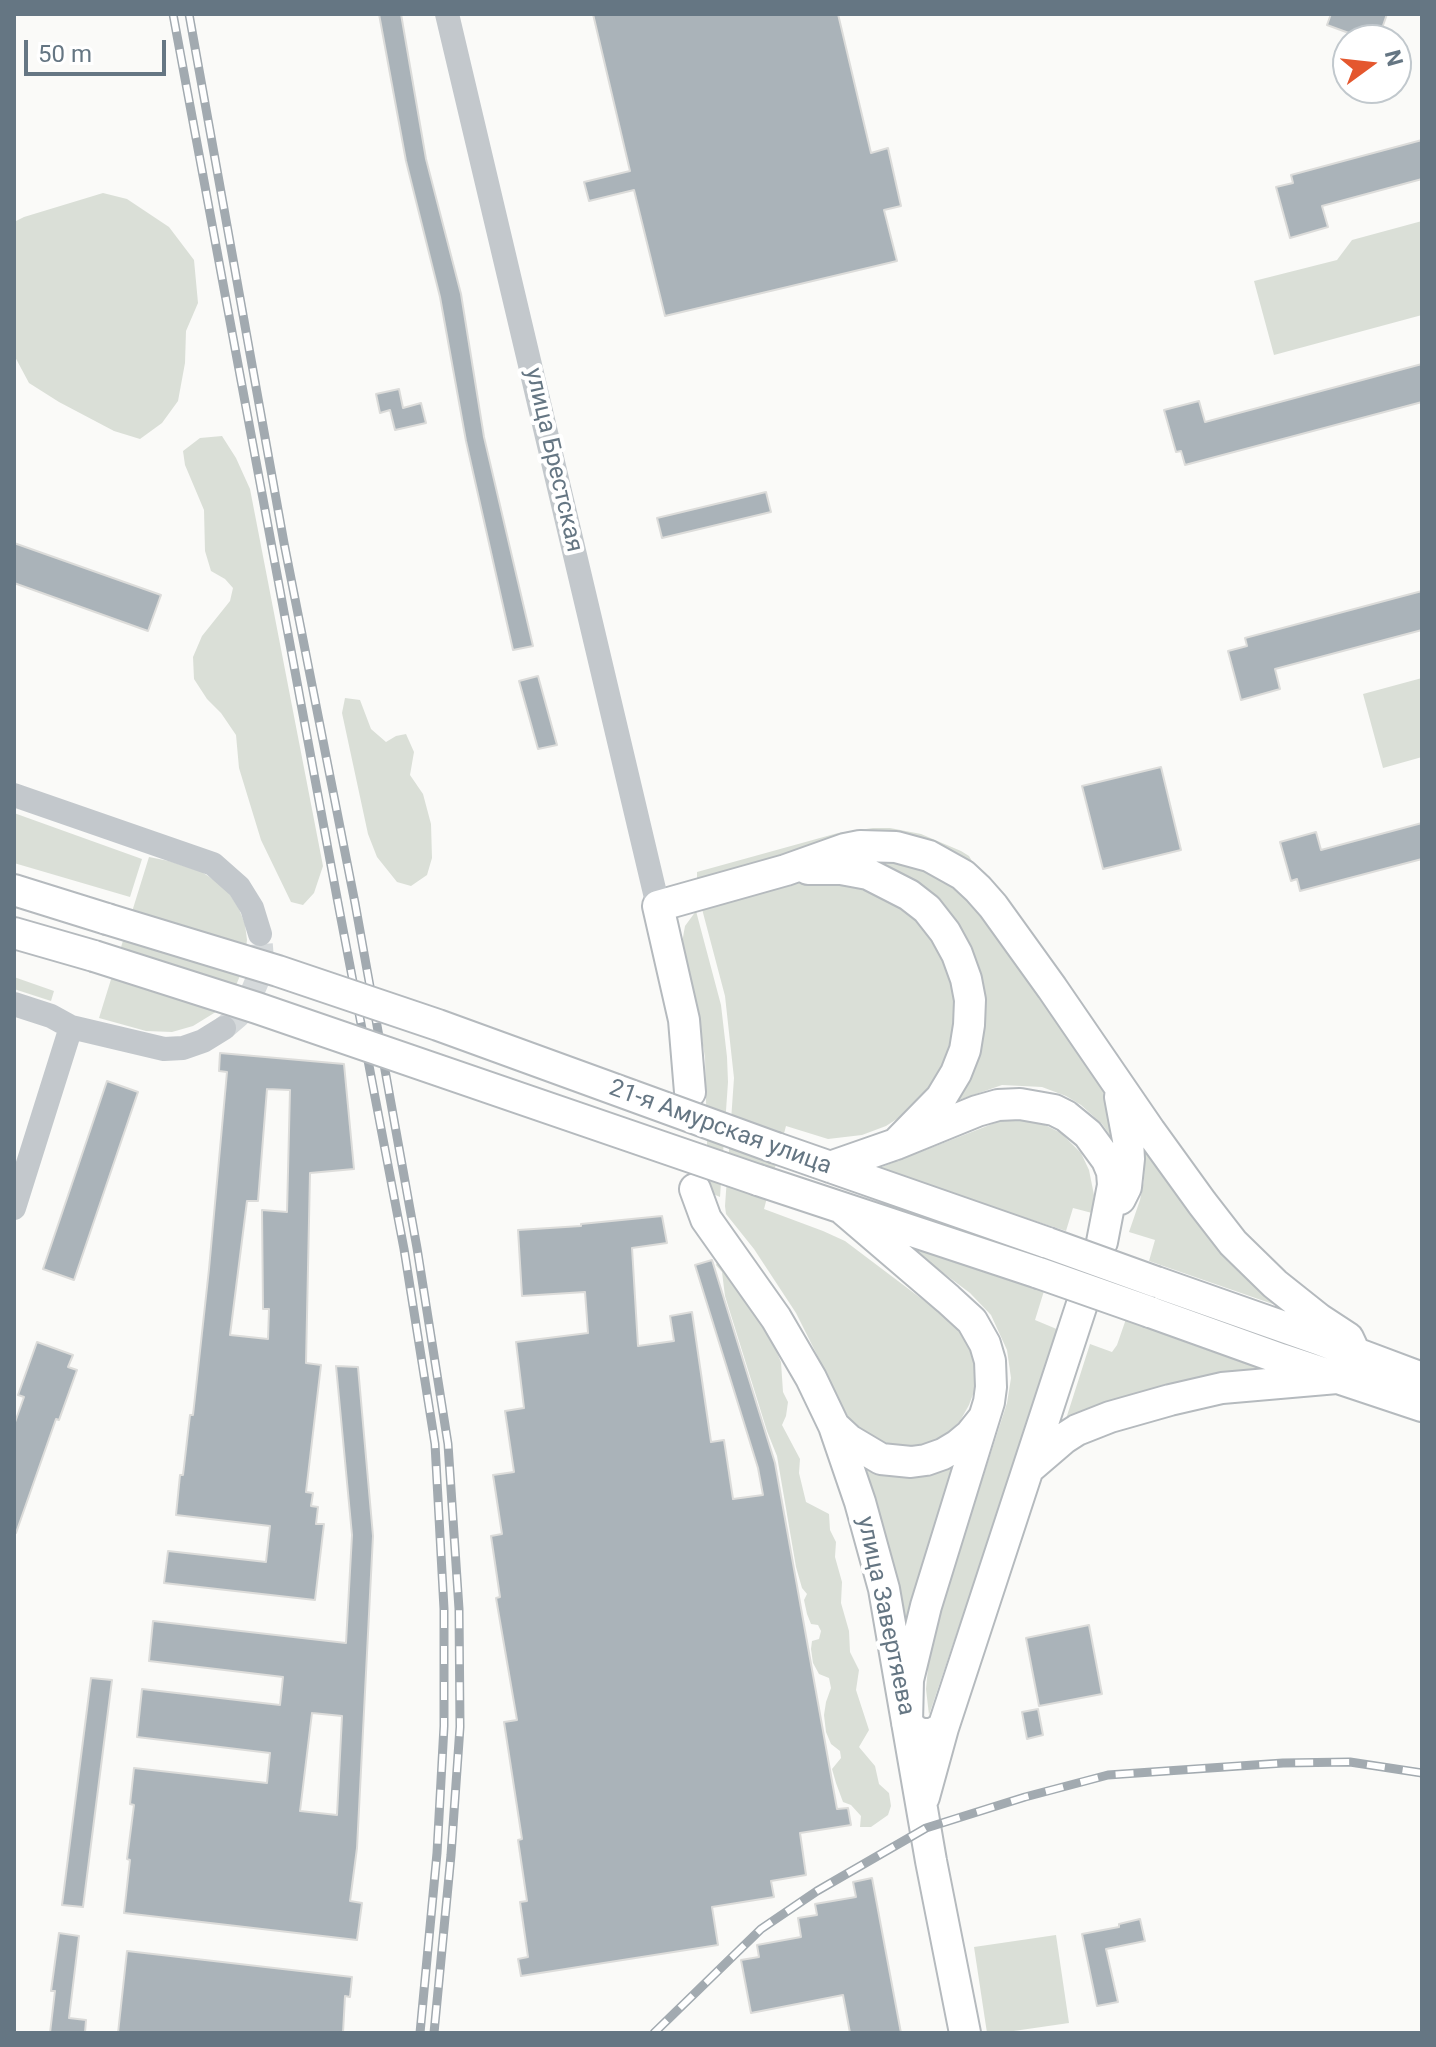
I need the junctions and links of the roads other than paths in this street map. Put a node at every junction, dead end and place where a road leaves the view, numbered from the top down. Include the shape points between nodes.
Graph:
1 (447, 14) edge
2 (14, 795) edge
3 (786, 870) junction
4 (14, 890) edge
5 (658, 906) junction
6 (14, 933) edge
7 (260, 934) tunnel mouth
8 (14, 1004) edge
9 (71, 1027) junction
10 (224, 1028) tunnel mouth
11 (1116, 1080) junction
12 (690, 1092) dead end
13 (896, 1144) junction
14 (830, 1167) junction
15 (695, 1189) dead end
16 (14, 1208) edge
17 (844, 1210) junction
18 (1082, 1304) dead end
19 (1355, 1353) junction
20 (1337, 1378) junction
21 (1422, 1378) edge
22 (1422, 1406) edge
23 (983, 1419) junction
24 (834, 1426) junction
25 (1027, 1470) junction
26 (907, 1723) junction
27 (943, 1728) junction
28 (922, 1805) junction
29 (965, 2033) edge

1 - 5 street, улица Брестская
2 - 7 street via 213,864 239,887
3 - 5 main road
3 - 11 main road via 860,846 913,850 948,865 993,906
3 - 13 main road via 841,869 879,878 927,909 957,954 970,1000 965,1050 941,1098
4 - 14 main road, 21-я Амурская улица, bridge via 438,1025
5 - 12 main road via 684,1020
6 - 17 main road, 21-я Амурская улица, bridge via 257,1008
8 - 9 street
9 - 10 street via 164,1049 183,1048
9 - 16 street
11 - 13 main road via 1129,1159 1126,1187 1105,1230 1113,1185 1107,1160 1088,1134 1054,1110 998,1105
11 - 19 main road via 1233,1243 1275,1284 1348,1338
13 - 14 main road
14 - 19 main road, 21-я Амурская улица, bridge
15 - 24 main road, улица Завертяева via 706,1219 798,1353
17 - 20 main road, 21-я Амурская улица, bridge
17 - 23 main road via 972,1321 990,1361 991,1387
18 - 25 main road
19 - 21 main road, 21-я Амурская улица
20 - 22 main road, 21-я Амурская улица
20 - 25 main road via 1222,1388 1110,1417 1077,1430
23 - 24 main road via 958,1445 911,1462 881,1459
23 - 26 main road via 915,1648
24 - 26 main road, улица Завертяева via 873,1544
25 - 27 main road
26 - 27 main road via 922,1734
26 - 28 main road, улица Завертяева
27 - 28 main road
28 - 29 main road, улица Завертяева

